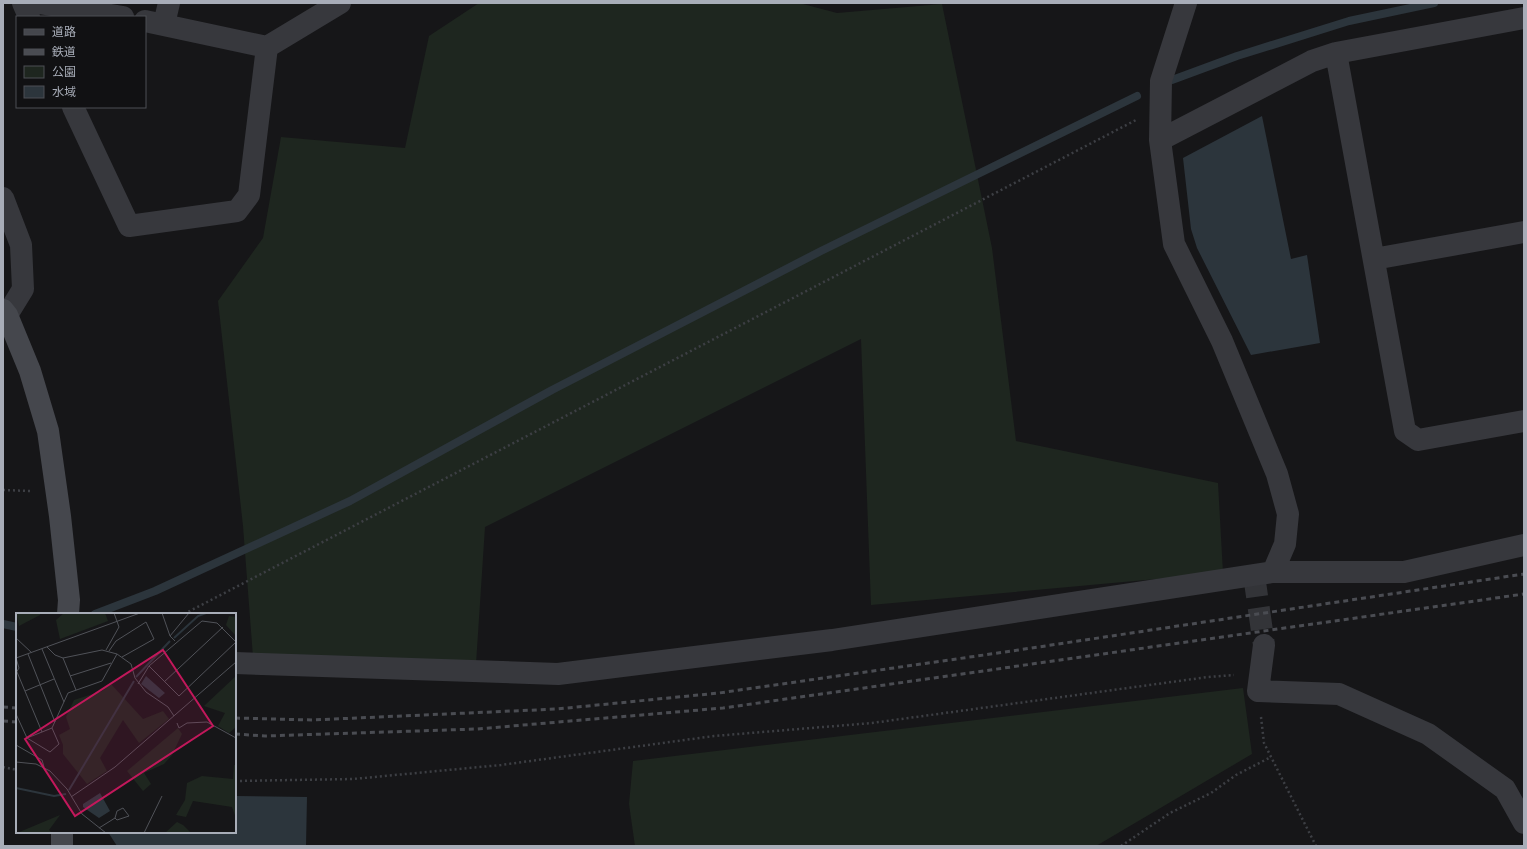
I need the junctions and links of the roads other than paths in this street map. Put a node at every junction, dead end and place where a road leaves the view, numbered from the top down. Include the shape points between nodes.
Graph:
1 (23, 3) edge
2 (39, 3) edge
3 (340, 3) edge
4 (1186, 3) edge
5 (317, 11) edge
6 (29, 16) edge
7 (117, 16) edge
8 (159, 16) edge
9 (1524, 18) edge
10 (267, 47) junction
11 (1336, 53) junction
12 (73, 108) edge
13 (1160, 140) junction
14 (3, 198) edge
15 (1524, 232) edge
16 (1374, 259) junction
17 (5, 312) edge
18 (1524, 421) edge
19 (1524, 545) edge
20 (1273, 572) junction
21 (68, 613) edge
22 (1264, 645) tunnel mouth
23 (236, 663) edge
24 (1524, 823) edge
25 (62, 833) edge
26 (62, 846) edge

1 - 6 street
2 - 7 street
3 - 5 street
4 - 13 street via 1161,81
5 - 10 street
8 - 10 street
9 - 11 street
10 - 12 street via 249,195 237,211 129,226
11 - 13 street via 1312,61
11 - 16 street
13 - 20 street via 1174,244 1222,341 1277,474 1288,514 1285,544
14 - 17 street via 21,245 23,289
15 - 16 street
16 - 18 street via 1405,431 1418,440
17 - 21 street via 30,371 48,431 60,516 69,600
19 - 20 street via 1404,572
20 - 23 street via 832,640 558,674
22 - 24 street via 1259,682 1339,694 1428,734 1505,789
25 - 26 street

